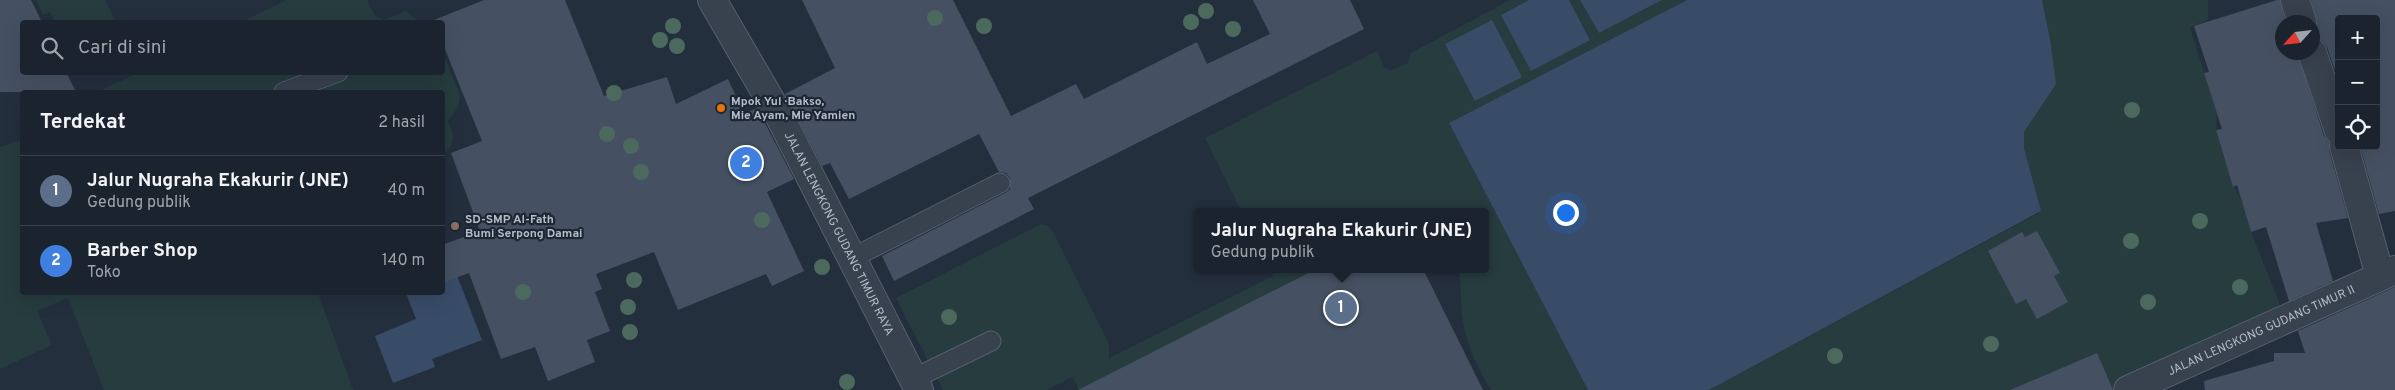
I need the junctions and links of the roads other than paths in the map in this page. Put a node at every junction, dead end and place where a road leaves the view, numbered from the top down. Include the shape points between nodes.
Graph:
1 (712, 0) edge
2 (2295, 0) edge
3 (2300, 15) edge
4 (2315, 60) edge
5 (330, 75) edge
6 (289, 90) edge
7 (2335, 119) edge
8 (2345, 150) edge
9 (1000, 183) dead end
10 (852, 258) junction
11 (2387, 273) edge
12 (991, 340) dead end
13 (916, 385) edge
14 (2128, 390) edge

1 - 10 street, JALAN LENGKONG GUDANG TIMUR RAYA via 779,115
2 - 3 street
4 - 7 street
5 - 6 lane
8 - 11 street
9 - 10 lane
10 - 13 street, JALAN LENGKONG GUDANG TIMUR RAYA
11 - 14 street, JALAN LENGKONG GUDANG TIMUR II
12 - 13 lane

